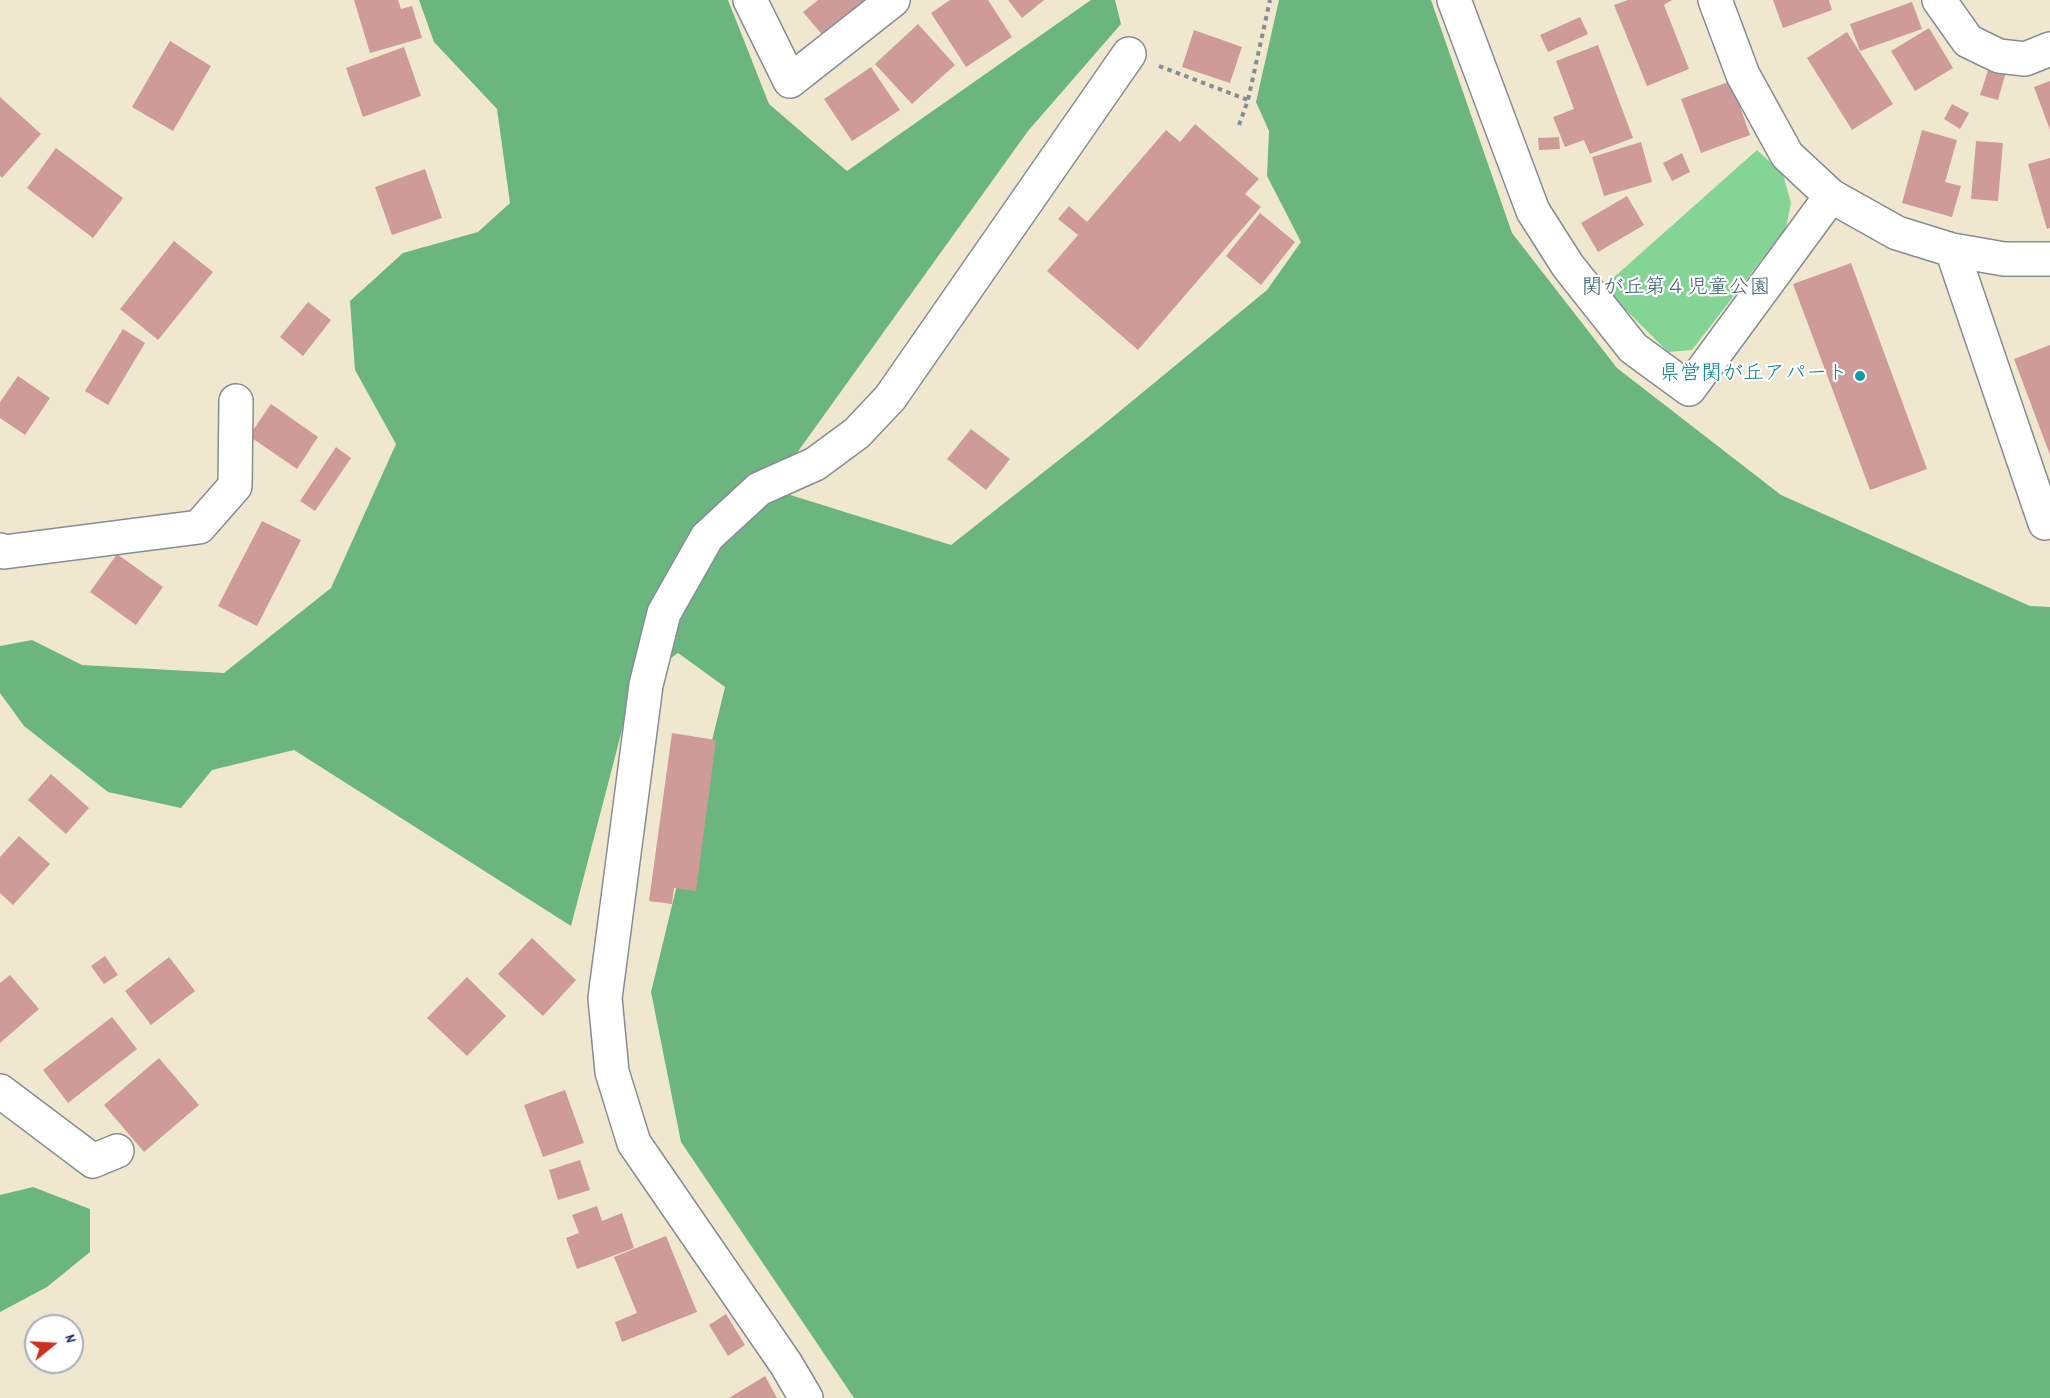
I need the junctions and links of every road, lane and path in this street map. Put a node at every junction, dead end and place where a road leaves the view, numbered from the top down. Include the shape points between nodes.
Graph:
1 (750, 0) edge
2 (893, 0) edge
3 (1270, 0) edge
4 (1454, 0) edge
5 (1715, 0) edge
6 (1939, 0) edge
7 (2050, 49) edge
8 (1129, 54) joint
9 (1248, 100) junction
10 (1239, 125) dead end
11 (1831, 196) junction
12 (1952, 250) junction
13 (2050, 259) edge
14 (236, 401) dead end
15 (2045, 523) dead end
16 (0, 550) edge
17 (0, 1091) edge
18 (117, 1151) dead end
19 (806, 1398) edge

1 - 2 street via 790,81
3 - 9 path
4 - 11 street via 1533,211 1568,266 1633,348 1689,388
5 - 11 street via 1743,75 1787,155
6 - 7 street via 1968,41 1999,56 2025,59
8 - 9 path
8 - 19 street via 890,398 857,433 815,464 759,489 707,537 664,613 646,685 605,998 612,1072 634,1143
9 - 10 path
11 - 12 street via 1897,233
12 - 13 street via 2004,259
12 - 15 street
14 - 16 street via 235,486 199,527
17 - 18 street via 93,1161

